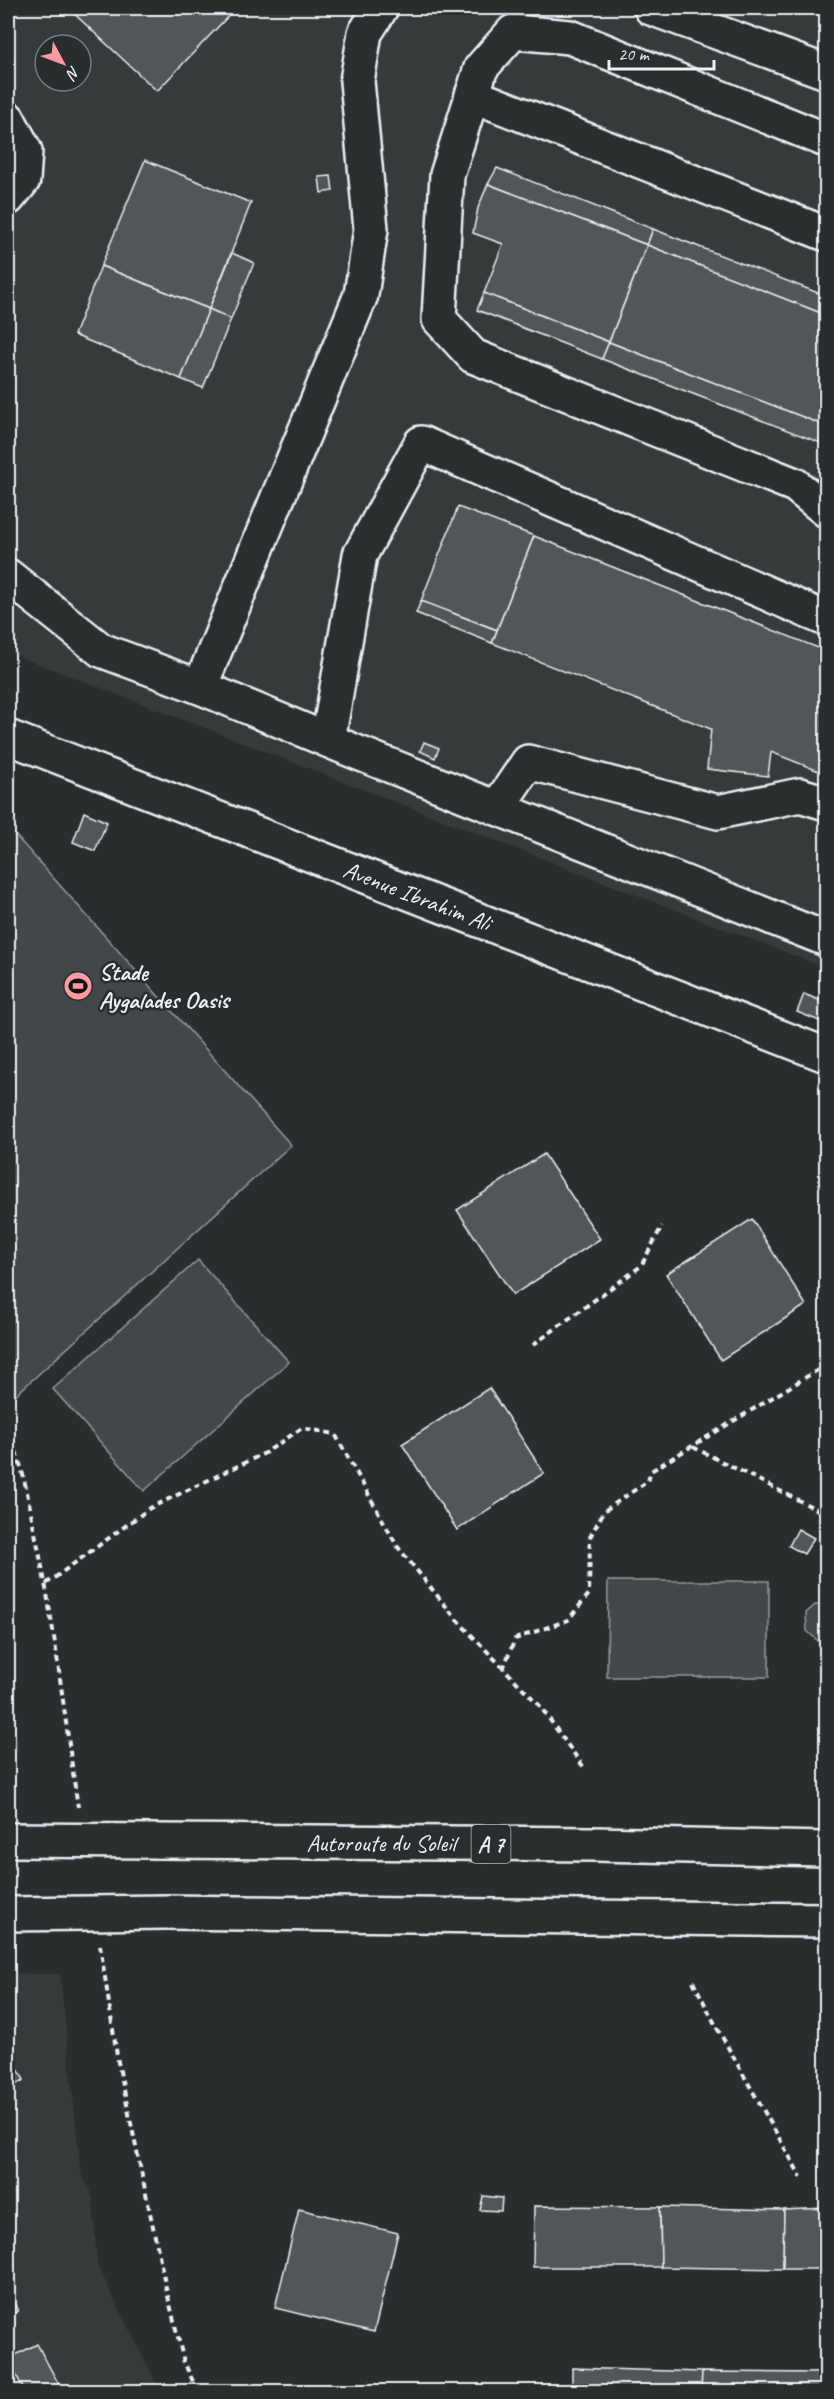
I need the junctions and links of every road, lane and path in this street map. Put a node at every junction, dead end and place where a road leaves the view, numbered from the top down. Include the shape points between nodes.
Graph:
1 (381, 8) edge
2 (651, 8) edge
3 (826, 72) edge
4 (472, 95) junction
5 (8, 119) edge
6 (826, 140) edge
7 (8, 198) edge
8 (826, 234) edge
9 (826, 510) edge
10 (8, 576) edge
11 (826, 619) edge
12 (200, 687) junction
13 (8, 737) edge
14 (328, 740) junction
15 (826, 803) edge
16 (497, 808) junction
17 (826, 939) edge
18 (826, 1055) edge
19 (662, 1226) dead end
20 (533, 1345) dead end
21 (826, 1365) edge
22 (693, 1448) junction
23 (826, 1514) edge
24 (46, 1584) dead end
25 (502, 1669) junction
26 (585, 1769) dead end
27 (8, 1840) edge
28 (826, 1849) edge
29 (8, 1914) edge
30 (826, 1920) edge
31 (693, 1981) dead end
32 (801, 2177) dead end

1 - 12 main road via 365,33 357,81 371,229 362,295
2 - 3 main road
4 - 6 main road via 481,68 513,32 570,37
4 - 8 main road
4 - 9 main road via 447,175 439,318 473,356 795,485
5 - 7 main road via 25,151 23,180
10 - 12 main road via 101,650
11 - 14 main road via 421,443 360,555
12 - 14 main road
13 - 18 main road, Avenue Ibrahim Ali
14 - 16 main road
15 - 16 main road via 800,795 718,812 528,762
16 - 17 main road
19 - 20 path via 640,1266
21 - 22 path
22 - 23 path
22 - 25 path via 651,1471 648,1481 604,1511 590,1537 589,1594 568,1620 515,1639
24 - 25 path via 150,1508 265,1454 302,1428 335,1434 397,1546
25 - 26 path via 540,1706
27 - 28 main road, Autoroute du Soleil / A 7, bridge
29 - 30 main road, bridge via 167,1912
31 - 32 path

